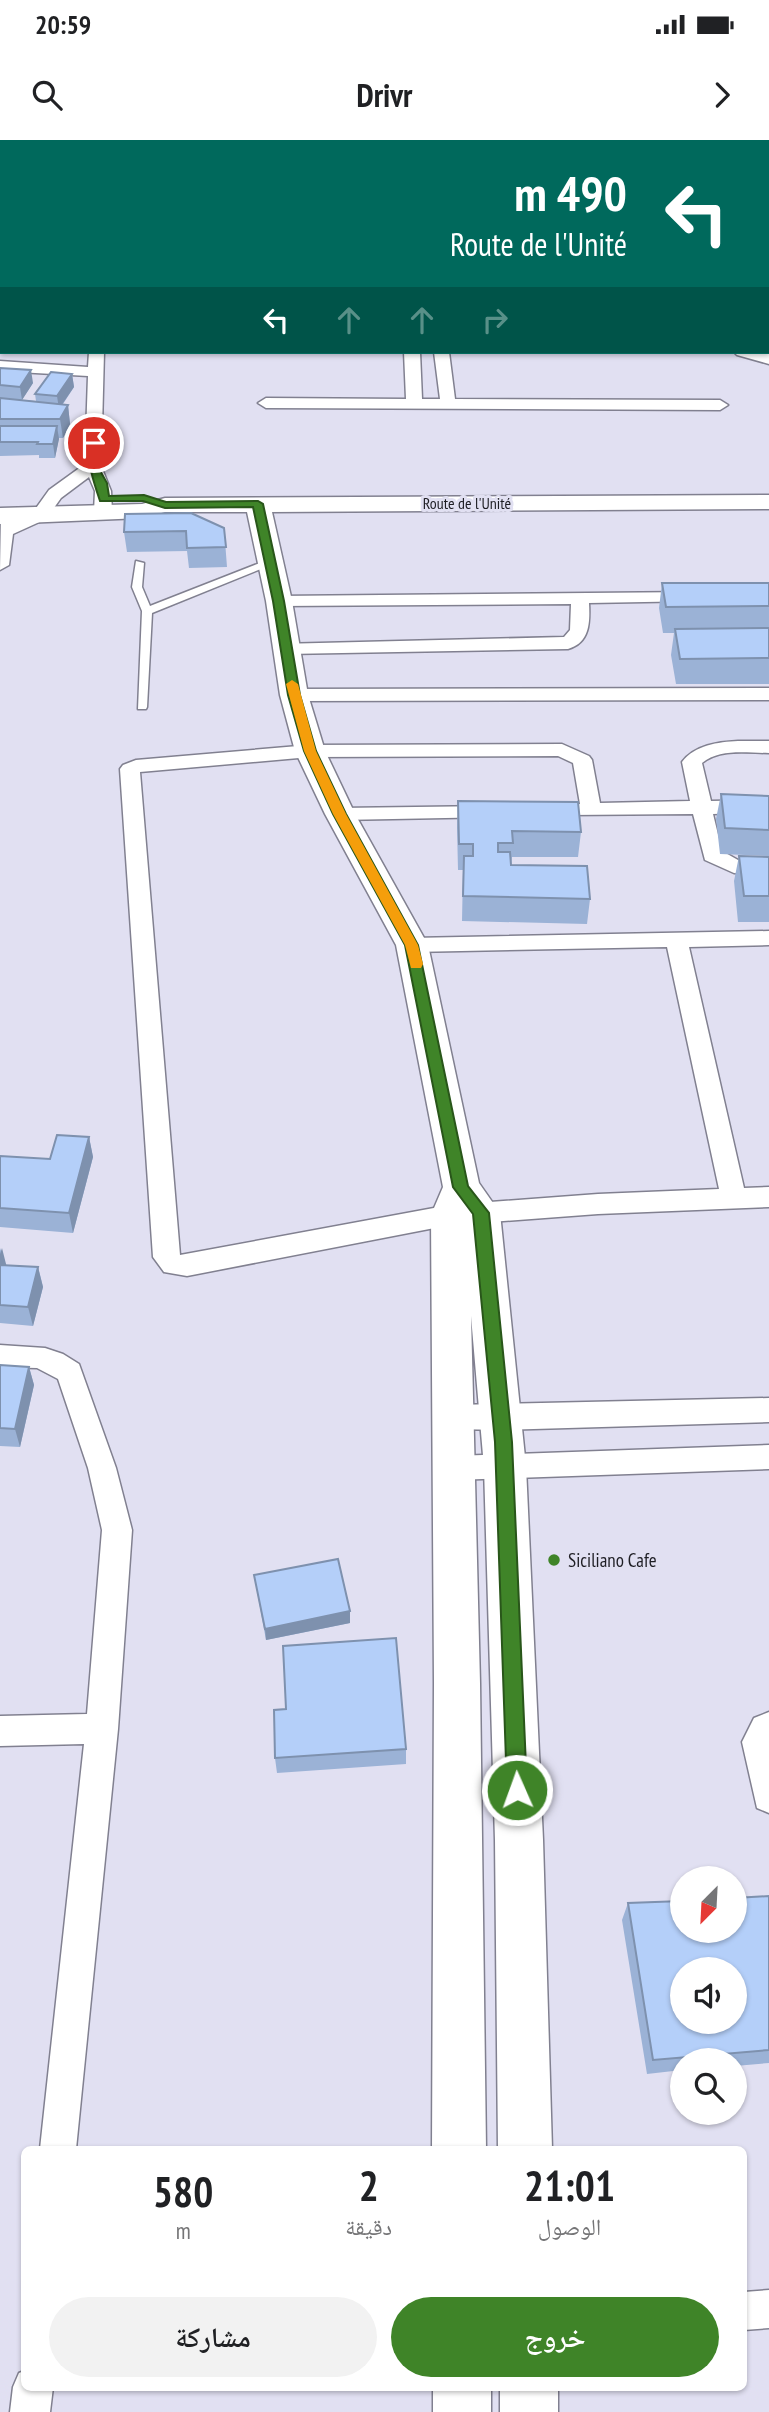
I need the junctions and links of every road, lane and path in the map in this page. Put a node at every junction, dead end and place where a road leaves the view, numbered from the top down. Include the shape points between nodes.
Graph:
1 (96, 354) edge
2 (412, 354) edge
3 (442, 354) edge
4 (750, 354) edge
5 (769, 359) edge
6 (0, 366) edge
7 (97, 372) junction
8 (414, 402) junction
9 (448, 402) junction
10 (266, 403) dead end
11 (720, 405) dead end
12 (93, 467) junction
13 (769, 502) edge
14 (258, 504) junction
15 (103, 506) junction
16 (44, 508) junction
17 (3, 521) edge
18 (270, 562) junction
19 (139, 563) dead end
20 (0, 565) edge
21 (715, 596) edge
22 (580, 598) junction
23 (279, 601) junction
24 (147, 611) junction
25 (286, 648) junction
26 (769, 694) edge
27 (294, 695) junction
28 (142, 707) dead end
29 (769, 747) edge
30 (310, 751) junction
31 (769, 806) edge
32 (702, 808) junction
33 (591, 810) junction
34 (507, 811) edge
35 (549, 811) edge
36 (340, 814) junction
37 (769, 869) edge
38 (769, 938) edge
39 (677, 941) junction
40 (412, 945) junction
41 (769, 1197) edge
42 (734, 1198) junction
43 (464, 1205) junction
44 (0, 1356) edge
45 (769, 1409) edge
46 (454, 1417) junction
47 (502, 1418) junction
48 (769, 1457) edge
49 (505, 1467) junction
50 (455, 1468) junction
51 (769, 1727) edge
52 (102, 1728) junction
53 (0, 1731) edge
54 (769, 1797) edge
55 (58, 2146) edge
56 (459, 2146) edge
57 (525, 2146) edge
58 (769, 2309) edge
59 (747, 2311) edge
60 (33, 2391) edge
61 (462, 2391) edge
62 (529, 2391) edge
63 (30, 2412) edge
64 (462, 2412) edge
65 (529, 2412) edge

1 - 7 street
2 - 8 street
3 - 9 street
4 - 5 street
6 - 7 street
7 - 12 street
8 - 9 street
8 - 10 street
9 - 11 street
12 - 15 street via 102,483
12 - 16 street
13 - 14 street, Route de l'Unité
14 - 15 street, Route de l'Unité via 165,505 142,511
14 - 18 street
15 - 16 street, Route de l'Unité
16 - 17 street, Route de l'Unité
17 - 20 street
18 - 23 street
18 - 24 lane
19 - 24 lane via 137,587
21 - 22 street
22 - 23 street
22 - 25 street via 580,633 568,643
23 - 25 street
24 - 28 lane
25 - 27 street
26 - 27 street
27 - 30 street
29 - 32 street via 699,754 692,762
30 - 33 street via 562,750 582,760
30 - 36 street
30 - 43 street via 130,769 166,1257 173,1265 187,1266
31 - 32 street
32 - 33 street
32 - 37 street via 712,855 734,866
33 - 35 street
34 - 36 street
36 - 40 street
38 - 39 street
39 - 40 street
39 - 42 street
40 - 43 street
41 - 42 street
42 - 43 street
43 - 46 street
43 - 47 street
44 - 52 street via 37,1355 58,1362 69,1372 112,1500 117,1530
45 - 47 street
46 - 47 street
46 - 50 street
47 - 49 street
48 - 49 street
49 - 50 street
49 - 57 street
50 - 56 street
51 - 54 street via 758,1742
52 - 53 street
52 - 55 street
58 - 59 street
60 - 63 street
61 - 64 street
62 - 65 street

